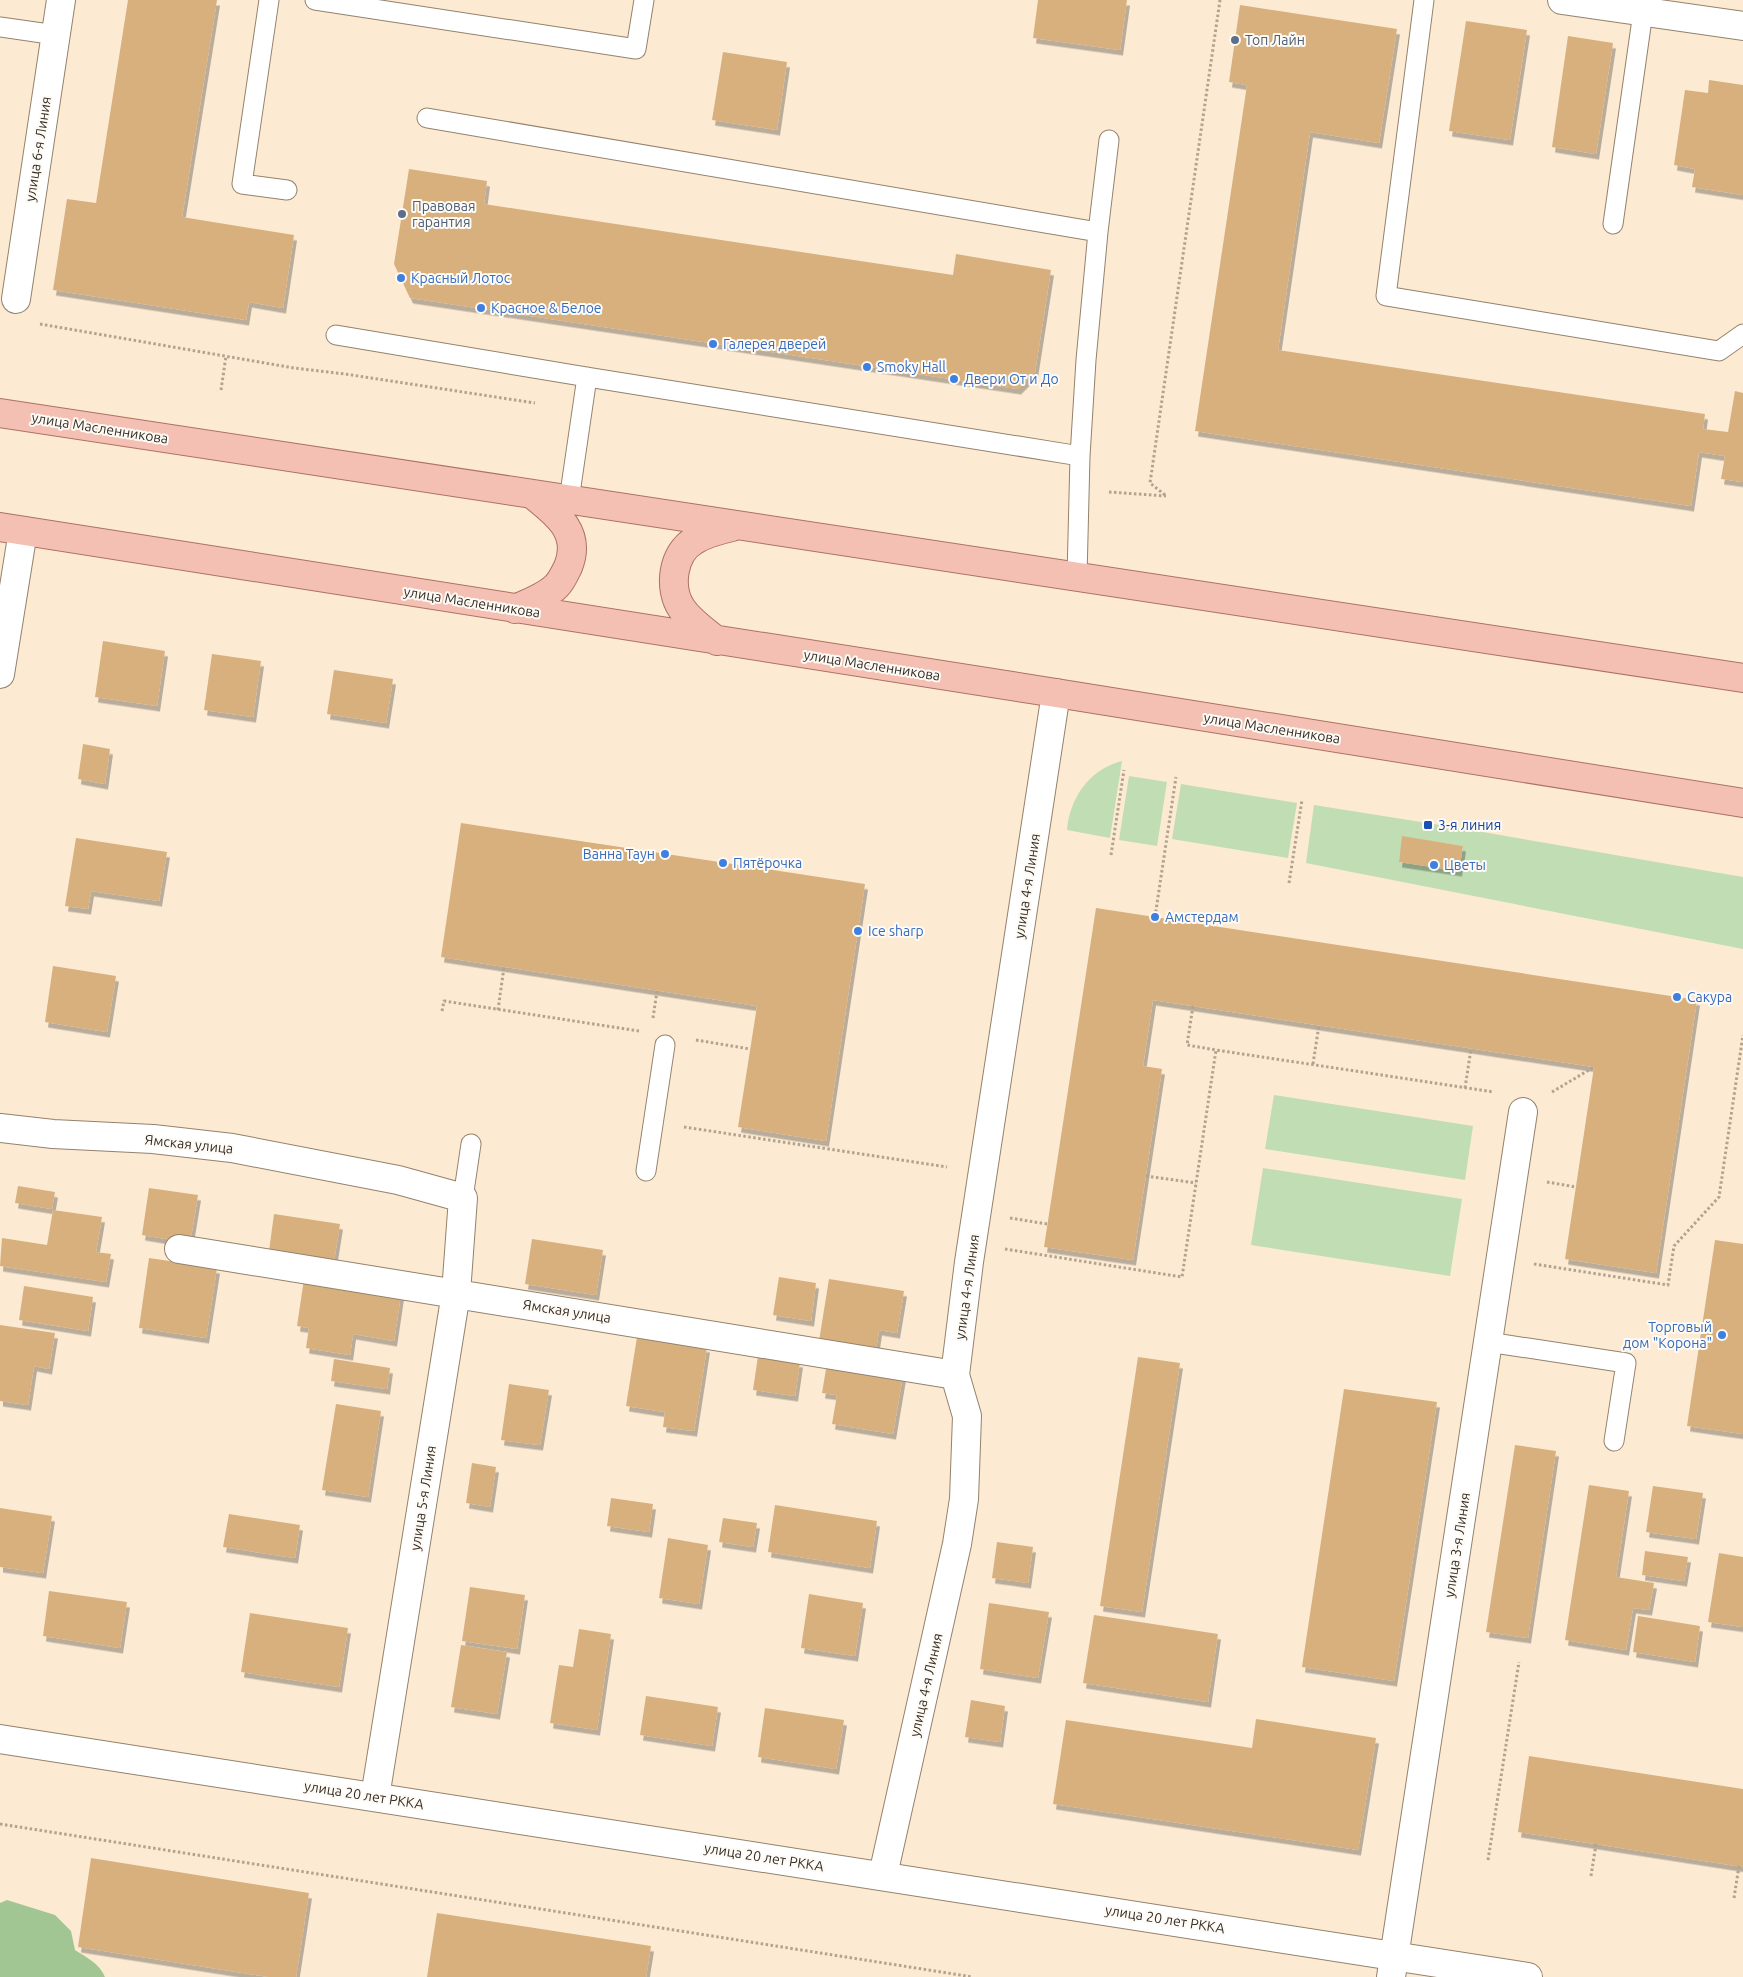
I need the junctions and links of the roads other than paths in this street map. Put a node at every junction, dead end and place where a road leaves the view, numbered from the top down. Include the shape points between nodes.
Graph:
1 (61, 0) edge
2 (269, 0) edge
3 (315, 0) edge
4 (644, 0) edge
5 (1424, 0) edge
6 (1562, 0) edge
7 (1703, 10) edge
8 (1643, 12) junction
9 (1743, 26) edge
10 (0, 27) edge
11 (56, 35) junction
12 (427, 118) dead end
13 (1109, 140) dead end
14 (287, 190) dead end
15 (1613, 224) dead end
16 (1098, 232) junction
17 (8, 297) edge
18 (336, 334) dead end
19 (1743, 334) edge
20 (587, 377) junction
21 (0, 413) edge
22 (1080, 456) junction
23 (532, 495) junction
24 (569, 500) junction
25 (735, 526) junction
26 (11, 529) edge
27 (1077, 577) junction
28 (515, 609) junction
29 (718, 641) junction
30 (0, 674) edge
31 (1743, 678) edge
32 (1056, 693) junction
33 (1743, 803) edge
34 (665, 1045) dead end
35 (1523, 1112) dead end
36 (0, 1128) edge
37 (472, 1144) dead end
38 (646, 1171) dead end
39 (463, 1198) junction
40 (180, 1249) dead end
41 (456, 1292) junction
42 (1488, 1342) junction
43 (955, 1375) junction
44 (1614, 1441) dead end
45 (0, 1739) edge
46 (375, 1797) junction
47 (883, 1875) junction
48 (1393, 1966) edge
49 (1528, 1977) edge

1 - 11 street, улица 6-я Линия
2 - 14 lane via 242,184
3 - 4 lane via 636,48
5 - 19 lane via 1386,296 1719,351
6 - 8 street
7 - 8 street
7 - 9 street
8 - 15 lane
10 - 11 lane
11 - 17 street, улица 6-я Линия
12 - 16 lane
13 - 16 lane
16 - 22 lane
18 - 20 lane
20 - 22 lane
20 - 24 lane
21 - 23 main road, улица Масленникова
22 - 27 lane
23 - 24 main road, улица Масленникова
23 - 28 main road via 556,514 568,529 571,559 554,589
24 - 25 main road, улица Масленникова
25 - 27 main road, улица Масленникова
25 - 29 main road via 692,541 678,558 674,576 675,595 682,609
26 - 28 main road, улица Масленникова
26 - 30 street
27 - 31 main road, улица Масленникова
28 - 29 main road, улица Масленникова
29 - 32 main road, улица Масленникова
32 - 33 main road, улица Масленникова
32 - 43 street, улица 4-я Линия
34 - 38 lane
35 - 42 street, улица 3-я Линия
36 - 39 street, Ямская улица via 232,1148 398,1180
37 - 39 lane
39 - 41 street, улица 5-я Линия
40 - 41 street, Ямская улица
41 - 43 street, Ямская улица
41 - 46 street, улица 5-я Линия
42 - 44 lane via 1626,1363
42 - 48 street, улица 3-я Линия
43 - 47 street, улица 4-я Линия via 967,1416 964,1499 957,1544
45 - 46 street, улица 20 лет РККА
46 - 47 street, улица 20 лет РККА
47 - 48 street, улица 20 лет РККА
48 - 49 street, улица 20 лет РККА

